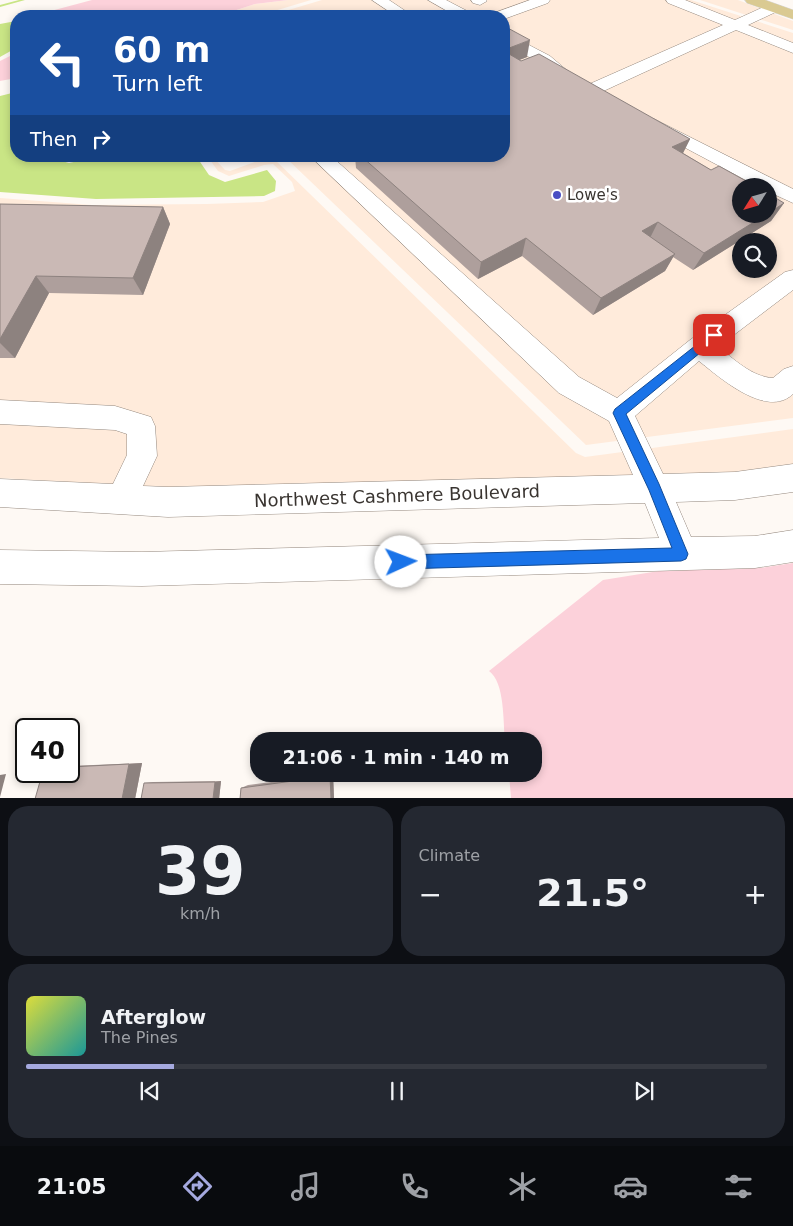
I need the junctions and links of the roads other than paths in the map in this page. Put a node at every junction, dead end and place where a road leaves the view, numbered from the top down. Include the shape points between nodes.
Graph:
1 (379, 0) edge
2 (435, 0) edge
3 (480, 0) edge
4 (543, 0) edge
5 (673, 0) edge
6 (752, 0) edge
7 (773, 8) junction
8 (396, 10) edge
9 (454, 10) edge
10 (465, 10) edge
11 (510, 12) edge
12 (793, 15) edge
13 (735, 25) junction
14 (510, 40) edge
15 (793, 48) edge
16 (638, 115) edge
17 (326, 162) edge
18 (793, 197) edge
19 (793, 278) edge
20 (699, 347) junction
21 (793, 378) edge
22 (0, 412) edge
23 (619, 413) junction
24 (793, 478) edge
25 (655, 489) junction
26 (0, 493) edge
27 (121, 500) junction
28 (793, 546) edge
29 (681, 554) junction
30 (0, 567) edge

1 - 8 street
2 - 9 street
3 - 10 street
4 - 11 street
5 - 13 street
6 - 7 main road
7 - 12 main road
7 - 13 street
13 - 14 street via 599,94
13 - 15 street
16 - 18 street
17 - 23 street via 569,384
19 - 20 street
20 - 21 street via 742,379 762,389 778,390
20 - 23 street
22 - 27 street via 115,418 141,426 142,456
23 - 25 street
24 - 25 street, Northwest Cashmere Boulevard via 735,486
25 - 27 street, Northwest Cashmere Boulevard via 168,502
25 - 29 street
26 - 27 street, Northwest Cashmere Boulevard
28 - 29 street via 755,552
29 - 30 street via 142,569

